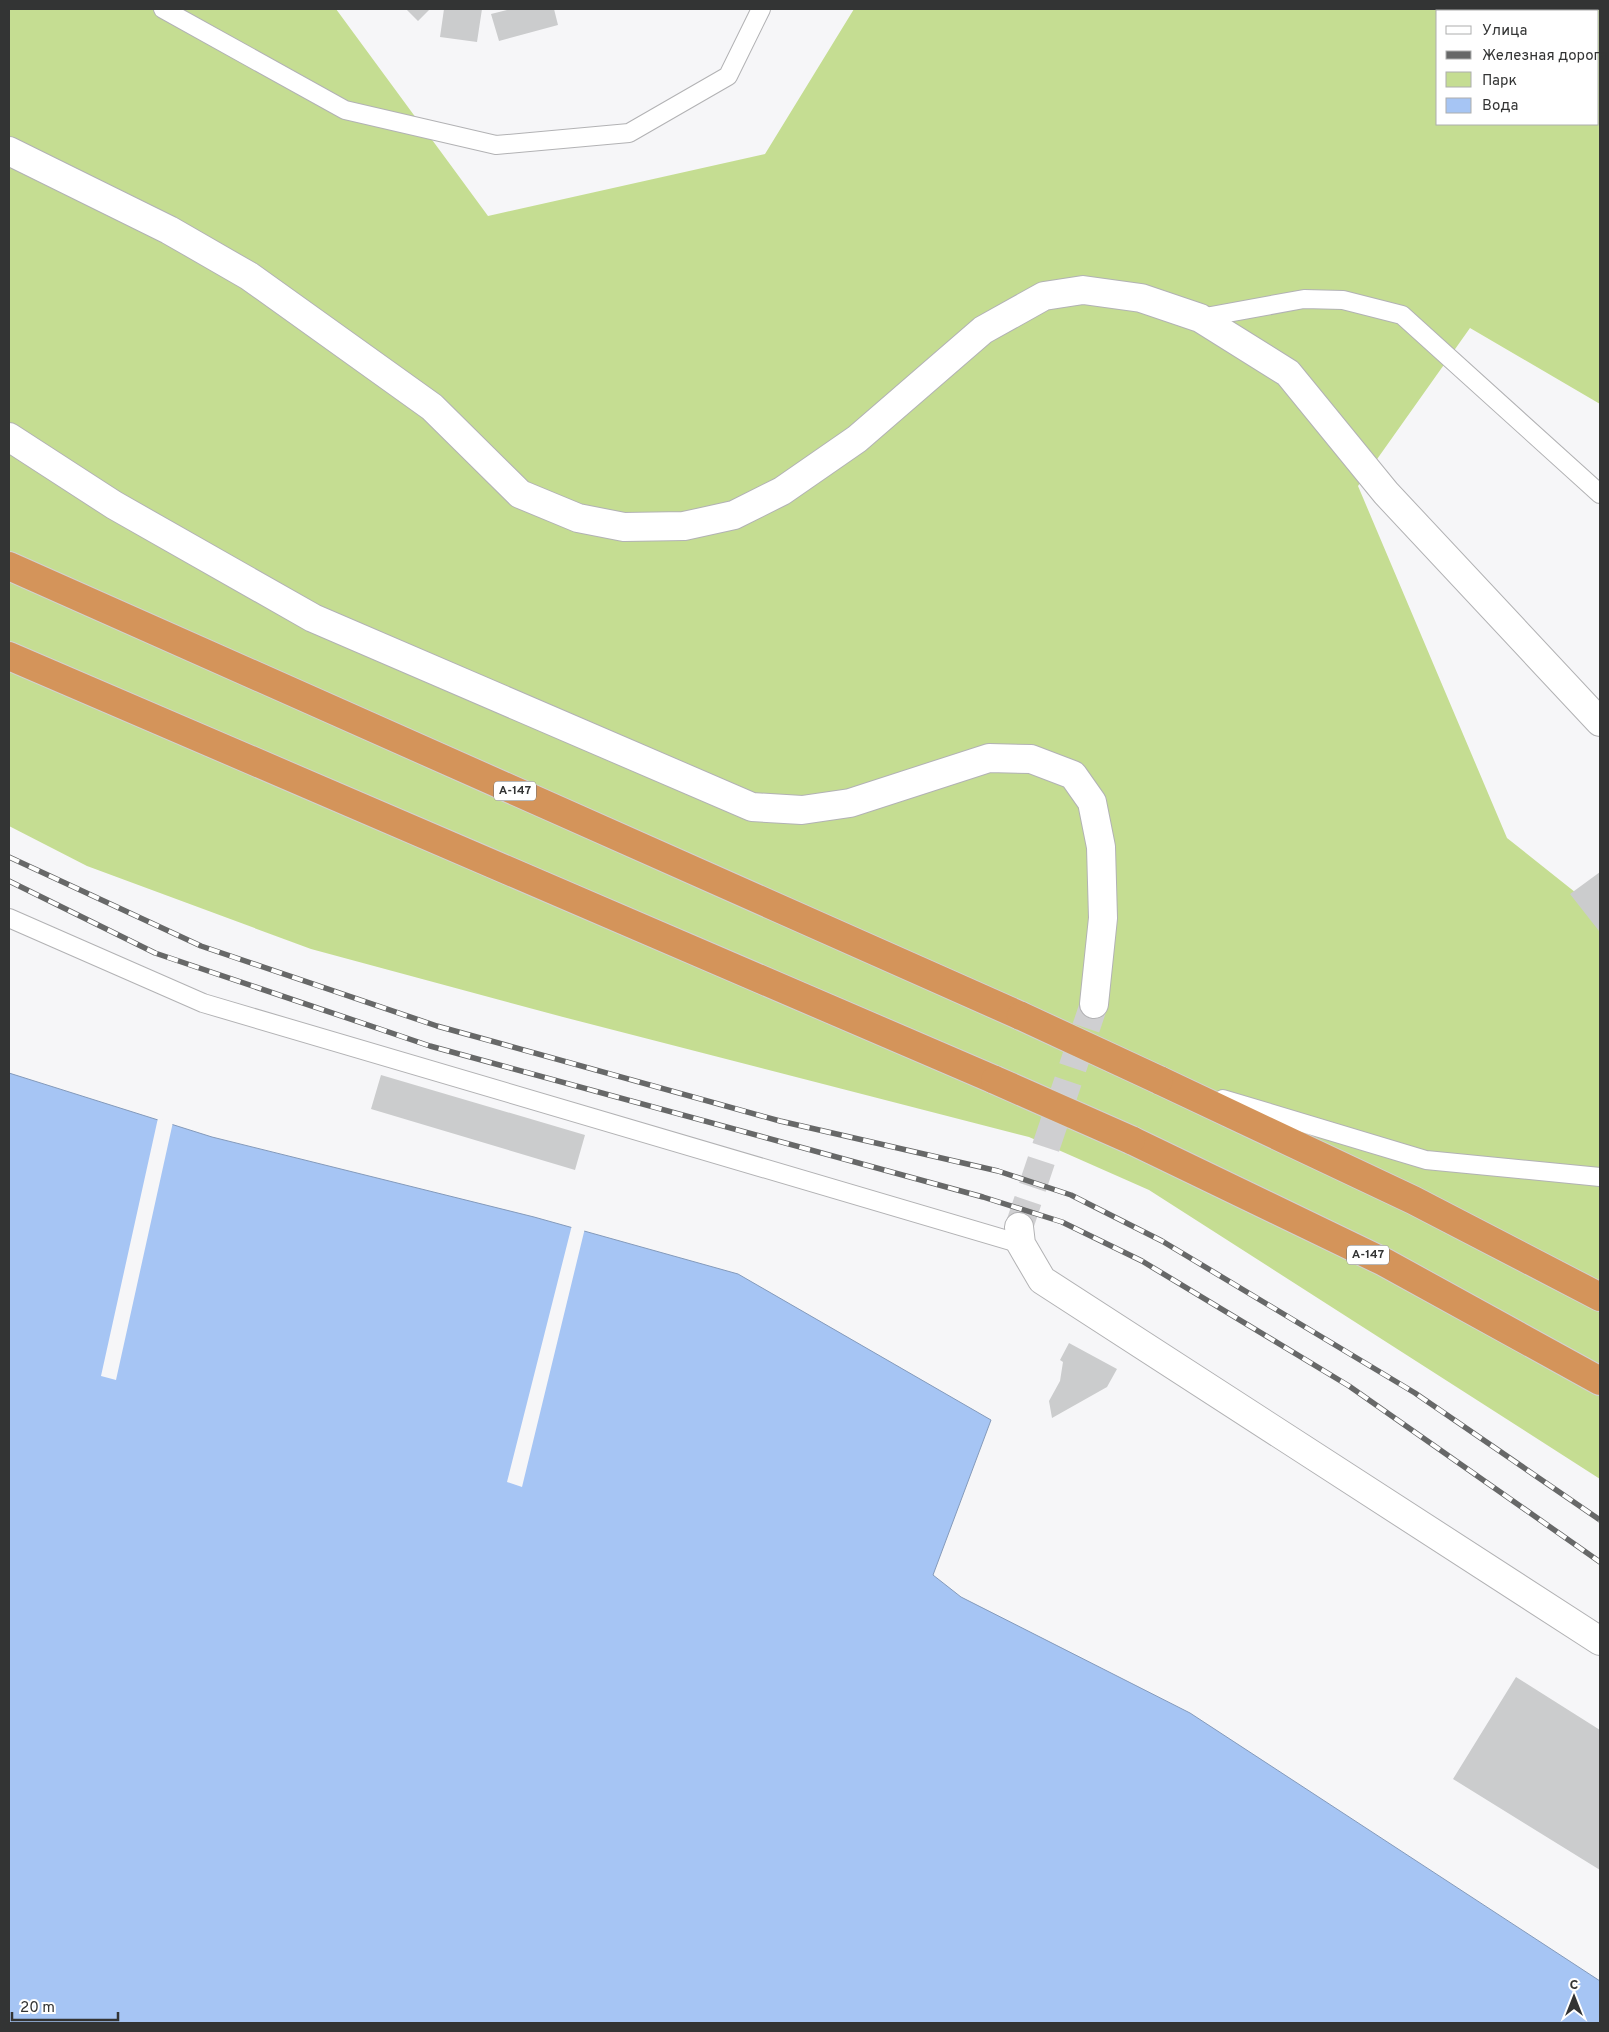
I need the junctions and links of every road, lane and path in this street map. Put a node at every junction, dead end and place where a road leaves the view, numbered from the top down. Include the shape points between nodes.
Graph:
1 (163, 9) edge
2 (762, 9) edge
3 (9, 151) edge
4 (1200, 318) junction
5 (9, 438) edge
6 (1600, 494) edge
7 (9, 566) edge
8 (9, 656) edge
9 (1600, 722) edge
10 (9, 918) edge
11 (1094, 1004) tunnel mouth
12 (1159, 1080) junction
13 (1600, 1177) edge
14 (1020, 1235) joint
15 (1600, 1297) edge
16 (1600, 1381) edge
17 (1600, 1640) edge

1 - 2 lane via 345,110 496,145 628,133 728,76
3 - 4 street via 169,230 249,276 432,407 520,494 578,518 624,527 684,526 734,515 782,491 857,439 982,330 1044,296 1084,290 1141,298
4 - 6 lane via 1304,299 1342,300 1402,315
4 - 9 street via 1288,373 1386,493
5 - 11 street via 114,506 313,618 752,807 802,810 850,804 988,758 1031,759 1073,775 1092,802 1101,847 1103,918
7 - 12 highway, А-147, bridge
8 - 16 highway, А-147, bridge via 1131,1140 1384,1262
10 - 14 lane via 203,1003
12 - 13 lane via 1426,1160
12 - 15 highway, А-147 via 1413,1200
14 - 17 street via 1042,1280

